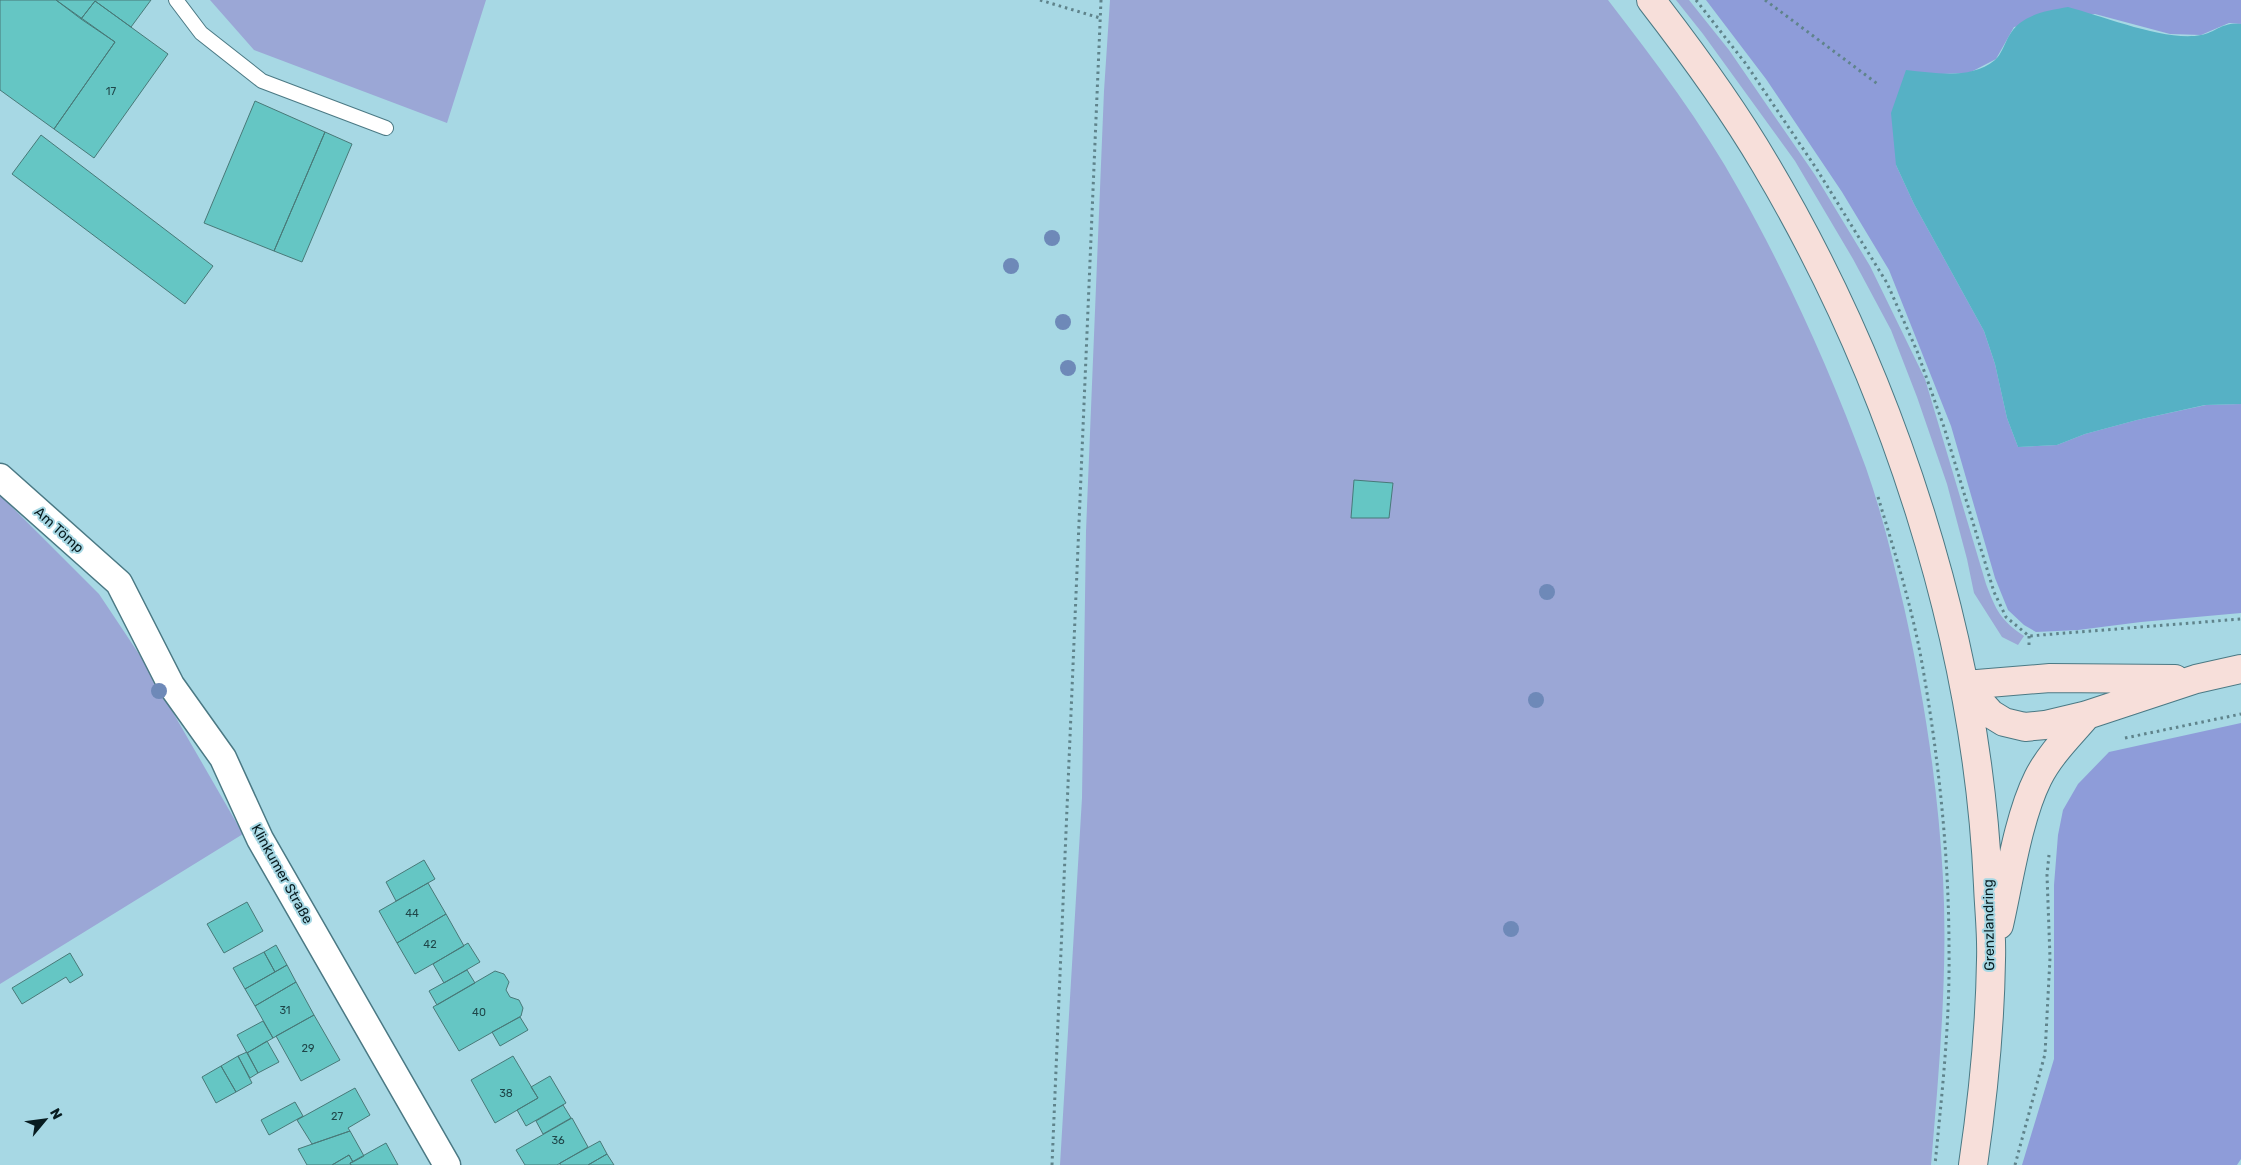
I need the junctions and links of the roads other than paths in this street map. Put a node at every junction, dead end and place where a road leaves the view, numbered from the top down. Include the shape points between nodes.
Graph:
1 (176, 0) edge
2 (1651, 0) edge
3 (386, 128) dead end
4 (0, 477) edge
5 (119, 583) joint
6 (2241, 669) edge
7 (2196, 679) junction
8 (1965, 686) junction
9 (2087, 715) junction
10 (1991, 958) junction
11 (447, 1165) edge
12 (1973, 1165) edge

1 - 3 lane via 201,33 262,81
2 - 8 main road, Grenzlandring via 1703,68 1765,164 1826,276 1867,370 1911,487 1938,572
4 - 5 street, Am Tömp
5 - 11 street, Klinkumer Straße via 171,685 223,758 260,839
6 - 7 main road
7 - 8 main road via 2050,678
7 - 9 main road
8 - 9 main road via 1991,714 2004,722 2025,727
8 - 10 main road, Grenzlandring via 1985,826
9 - 10 main road via 2056,750 2038,777 2024,814
10 - 12 main road, Grenzlandring via 1982,1103

